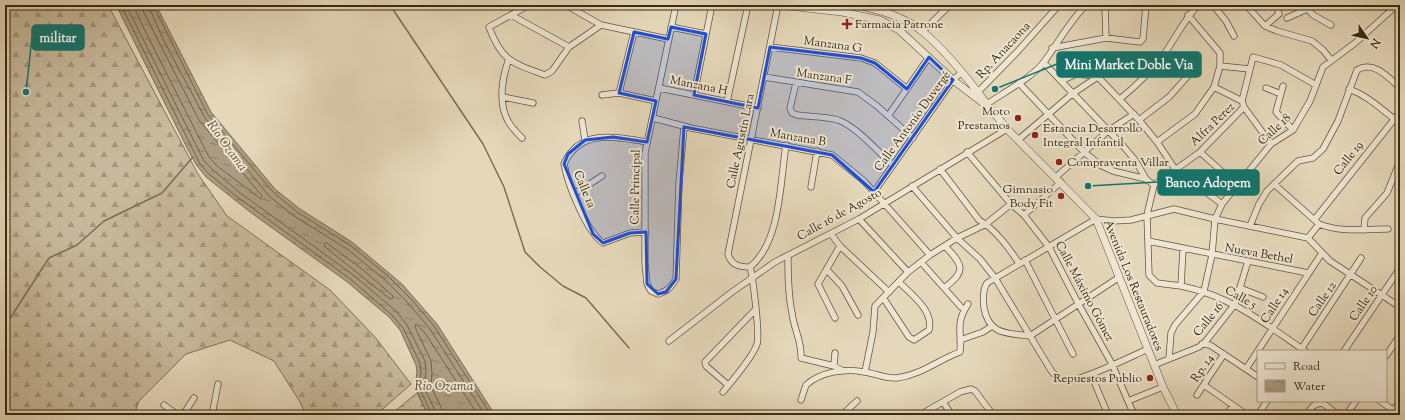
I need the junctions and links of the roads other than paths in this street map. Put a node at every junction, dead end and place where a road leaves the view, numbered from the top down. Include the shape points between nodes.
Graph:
1 (529, 5) edge
2 (566, 5) edge
3 (676, 5) edge
4 (712, 5) edge
5 (748, 5) edge
6 (779, 5) edge
7 (858, 5) edge
8 (890, 5) edge
9 (950, 5) edge
10 (1059, 5) edge
11 (1086, 5) edge
12 (1105, 5) edge
13 (1146, 5) edge
14 (1198, 5) edge
15 (1213, 5) edge
16 (1246, 5) edge
17 (1276, 5) edge
18 (1397, 5) edge
19 (1306, 7) edge
20 (882, 11) junction
21 (511, 15) junction
22 (1188, 15) junction
23 (1287, 18) dead end
24 (601, 25) junction
25 (1265, 26) junction
26 (1331, 26) dead end
27 (671, 27) junction
28 (923, 31) junction
29 (634, 32) junction
30 (706, 34) junction
31 (1234, 36) dead end
32 (1106, 38) junction
33 (668, 39) junction
34 (569, 47) junction
35 (770, 47) junction
36 (1052, 48) junction
37 (929, 57) junction
38 (509, 59) junction
39 (1331, 60) junction
40 (1044, 63) junction
41 (1117, 64) dead end
42 (1220, 66) junction
43 (1195, 68) dead end
44 (1250, 69) junction
45 (962, 72) junction
46 (1097, 76) junction
47 (764, 77) junction
48 (953, 80) junction
49 (1061, 81) junction
50 (796, 83) junction
51 (1019, 83) junction
52 (1316, 85) junction
53 (1283, 86) dead end
54 (1214, 87) junction
55 (658, 88) junction
56 (1266, 88) dead end
57 (1400, 88) edge
58 (907, 89) junction
59 (1349, 89) junction
60 (978, 92) junction
61 (619, 93) junction
62 (1072, 94) junction
63 (1281, 94) junction
64 (602, 95) dead end
65 (694, 95) junction
66 (502, 97) junction
67 (1120, 99) junction
68 (656, 101) junction
69 (726, 102) junction
70 (532, 103) dead end
71 (1243, 104) junction
72 (989, 106) junction
73 (758, 108) junction
74 (1400, 112) edge
75 (1049, 114) junction
76 (1134, 114) junction
77 (888, 116) junction
78 (653, 118) junction
79 (1393, 118) junction
80 (1140, 120) junction
81 (582, 121) dead end
82 (684, 127) junction
83 (1007, 129) junction
84 (1293, 130) junction
85 (1108, 131) junction
86 (522, 138) dead end
87 (912, 138) junction
88 (585, 140) junction
89 (751, 140) junction
90 (1018, 140) junction
91 (647, 142) junction
92 (1157, 142) junction
93 (1271, 144) junction
94 (786, 145) junction
95 (817, 151) junction
96 (967, 152) junction
97 (1084, 152) junction
98 (1200, 152) junction
99 (1400, 161) edge
100 (893, 165) junction
101 (940, 169) junction
102 (1175, 169) junction
103 (602, 176) dead end
104 (1146, 179) junction
105 (1058, 180) junction
106 (1274, 184) junction
107 (1154, 185) junction
108 (1236, 185) junction
109 (912, 186) junction
110 (811, 187) dead end
111 (874, 192) junction
112 (574, 194) junction
113 (883, 203) junction
114 (1011, 204) junction
115 (1222, 204) junction
116 (1024, 215) junction
117 (1147, 215) junction
118 (859, 219) junction
119 (1096, 219) junction
120 (1215, 219) junction
121 (1317, 222) junction
122 (986, 224) junction
123 (1250, 226) junction
124 (1388, 229) dead end
125 (1364, 230) junction
126 (646, 232) junction
127 (831, 234) junction
128 (957, 238) junction
129 (1308, 238) junction
130 (1148, 241) junction
131 (840, 246) junction
132 (945, 246) junction
133 (1049, 247) junction
134 (1183, 249) junction
135 (1322, 253) junction
136 (788, 255) junction
137 (930, 255) junction
138 (1209, 255) junction
139 (1360, 258) dead end
140 (1025, 260) junction
141 (921, 262) junction
142 (1248, 262) junction
143 (1019, 263) junction
144 (750, 268) junction
145 (1400, 268) edge
146 (827, 270) junction
147 (908, 272) junction
148 (1308, 272) junction
149 (1351, 275) junction
150 (753, 278) junction
151 (995, 278) junction
152 (1118, 278) junction
153 (899, 282) junction
154 (1181, 286) junction
155 (944, 288) junction
156 (1240, 288) junction
157 (1204, 290) junction
158 (889, 292) junction
159 (1381, 295) junction
160 (1263, 297) dead end
161 (884, 299) junction
162 (968, 304) dead end
163 (1235, 304) junction
164 (1079, 305) junction
165 (961, 307) dead end
166 (1400, 307) edge
167 (755, 310) junction
168 (858, 315) dead end
169 (835, 318) dead end
170 (1054, 320) junction
171 (992, 326) junction
172 (1272, 329) junction
173 (1400, 335) edge
174 (1030, 336) junction
175 (960, 340) junction
176 (669, 341) dead end
177 (1202, 344) junction
178 (1148, 349) junction
179 (1258, 350) edge
180 (1303, 350) edge
181 (1345, 350) edge
182 (1257, 352) edge
183 (835, 353) dead end
184 (1073, 354) dead end
185 (1224, 354) junction
186 (1387, 354) edge
187 (1169, 359) junction
188 (1112, 364) junction
189 (1154, 365) junction
190 (834, 366) junction
191 (1246, 369) junction
192 (843, 371) junction
193 (865, 372) junction
194 (1091, 374) junction
195 (1257, 376) edge
196 (218, 384) dead end
197 (728, 385) junction
198 (1204, 385) junction
199 (1163, 387) junction
200 (723, 392) dead end
201 (1197, 395) dead end
202 (194, 398) dead end
203 (801, 400) dead end
204 (857, 401) dead end
205 (1400, 401) edge
206 (944, 402) junction
207 (1128, 402) junction
208 (1266, 402) edge
209 (1355, 402) edge
210 (1382, 402) edge
211 (164, 405) dead end
212 (1233, 406) junction
213 (1394, 410) junction
214 (178, 415) edge
215 (183, 415) edge
216 (212, 415) edge
217 (842, 415) edge
218 (921, 415) edge
219 (952, 415) edge
220 (993, 415) edge
221 (1108, 415) edge
222 (1134, 415) edge
223 (1177, 415) edge
224 (1226, 415) edge
225 (1247, 415) edge
226 (1258, 415) edge
227 (1306, 415) edge
228 (1338, 415) edge
229 (1346, 415) edge
230 (1400, 415) edge

1 - 21 street
2 - 24 street
3 - 27 street, Calle Principal
4 - 30 street
5 - 69 street
6 - 35 street, Calle Agustín Lara
6 - 37 street, Avenida Los Restauradores via 842,12 880,20 899,30
7 - 20 street
8 - 20 street
9 - 28 street
10 - 60 street, Rp. Anacaona
11 - 36 street
12 - 32 street
13 - 32 street via 1143,39 1140,42
14 - 22 street
15 - 31 street
16 - 25 street
17 - 25 street via 1279,14
18 - 39 street, Calle 18 via 1355,43
19 - 23 street
19 - 26 street via 1313,16
20 - 28 street
21 - 34 street
21 - 38 street via 489,28 502,54
22 - 42 street via 1220,53
22 - 67 street via 1164,54 1145,78
24 - 29 street
24 - 34 street
25 - 39 street via 1312,41
27 - 30 street
27 - 33 street, Calle Principal
28 - 45 street
29 - 33 street
29 - 61 street
30 - 65 street
32 - 36 street
33 - 55 street, Calle Principal
34 - 38 street via 549,74
35 - 47 street, Calle Agustín Lara
35 - 58 street, Manzana G via 861,58 875,63
36 - 40 street
37 - 48 street, Avenida Los Restauradores
37 - 58 street
38 - 66 street via 503,74
39 - 52 street, Calle 18 via 1323,67
40 - 49 street
40 - 51 street
41 - 46 street
42 - 44 street
42 - 54 street
43 - 80 street via 1169,97
44 - 52 street, Alfra Perez via 1254,56 1281,66
44 - 71 street, Alfra Perez
45 - 48 street, Calle Antonio Duvergé
45 - 60 street
46 - 49 street via 1076,74
46 - 62 street
46 - 67 street
47 - 50 street, Manzana F
47 - 73 street, Calle Agustín Lara
48 - 72 street, Avenida Los Restauradores
48 - 87 street, Calle Antonio Duvergé
49 - 62 street
50 - 77 street, Manzana F via 858,92
50 - 100 street via 790,108 792,112 842,122
51 - 72 street
51 - 75 street
52 - 84 street, Calle 18 via 1307,109
53 - 63 street
54 - 71 street
54 - 92 street via 1190,120
55 - 65 street, Manzana H
55 - 68 street, Calle Principal
56 - 63 street
57 - 59 street via 1380,70 1371,67 1357,70
58 - 77 street
59 - 79 street via 1373,102
59 - 106 street via 1338,121 1318,155 1298,161
60 - 72 street
61 - 64 street
61 - 68 street
62 - 75 street
62 - 85 street
63 - 84 street via 1276,112
65 - 69 street, Manzana H
66 - 70 street
66 - 86 street via 508,120
67 - 76 street
68 - 78 street, Calle Principal
69 - 73 street, Manzana H
71 - 93 street
71 - 98 street, Alfra Perez
72 - 83 street, Avenida Los Restauradores
73 - 89 street, Calle Agustín Lara
74 - 79 street, Calle 19
75 - 90 street
75 - 97 street
76 - 80 street
76 - 85 street
77 - 87 street, Manzana F
78 - 82 street, Manzana B
78 - 91 street, Calle Principal
79 - 121 street, Calle 19
80 - 92 street
81 - 88 street
82 - 89 street, Manzana B
82 - 126 street, Calle Principal via 679,183 676,279 666,292 658,294 651,291 647,284
83 - 90 street, Avenida Los Restauradores
83 - 96 street, Calle 16 de Agosto
84 - 93 street, Calle 18
85 - 97 street
85 - 104 street via 1135,160
87 - 100 street, Calle Antonio Duvergé
88 - 91 street via 613,137
88 - 112 street, Calle 1a via 568,154 564,164
89 - 94 street, Manzana B
89 - 144 street, Calle Agustín Lara via 728,254 730,262
90 - 105 street, Avenida Los Restauradores
91 - 126 street, Calle Principal
92 - 102 street
93 - 108 street, Calle 18
94 - 95 street, Manzana B
94 - 144 street via 772,234 762,254
95 - 110 street
95 - 111 street, Manzana B via 841,160
96 - 101 street, Calle 16 de Agosto
96 - 114 street, Calle Máximo Gómez
97 - 104 street via 1105,168
97 - 105 street
98 - 102 street, Alfra Perez
98 - 108 street
99 - 125 street via 1387,193 1365,218
100 - 111 street, Calle Antonio Duvergé
101 - 109 street, Calle 16 de Agosto
101 - 122 street via 979,220
102 - 107 street, Alfra Perez
102 - 115 street
103 - 112 street
104 - 107 street
105 - 116 street
105 - 119 street, Avenida Los Restauradores
106 - 121 street
106 - 123 street via 1259,204
107 - 117 street
108 - 115 street, Calle 18
109 - 113 street, Calle 16 de Agosto
109 - 128 street
111 - 113 street
112 - 126 street, Calle 1a via 593,234 603,243 630,233
113 - 118 street, Calle 16 de Agosto
113 - 137 street
114 - 116 street, Calle Máximo Gómez
114 - 122 street
115 - 120 street, Calle 18
116 - 133 street, Calle Máximo Gómez
117 - 119 street via 1132,220
117 - 120 street via 1174,209
117 - 130 street
118 - 127 street, Calle 16 de Agosto
118 - 147 street
119 - 133 street
119 - 152 street, Avenida Los Restauradores
120 - 123 street
120 - 138 street, Calle 18
121 - 125 street via 1344,230
121 - 129 street, Calle 19
122 - 128 street
122 - 143 street via 1009,248
123 - 129 street
124 - 125 street
127 - 131 street
127 - 136 street, Calle 16 de Agosto
128 - 132 street
128 - 151 street via 980,259
129 - 135 street
130 - 134 street, Nueva Bethel
130 - 154 street, Calle 5 via 1150,278 1157,283
131 - 146 street
131 - 158 street
132 - 137 street
132 - 155 street via 961,267 956,278
133 - 140 street
133 - 164 street, Calle Máximo Gómez
134 - 138 street, Nueva Bethel
134 - 154 street
135 - 148 street, Calle 14
135 - 149 street
136 - 150 street, Calle 16 de Agosto
136 - 190 street via 789,295 792,315 802,345 801,358
137 - 141 street
138 - 142 street, Nueva Bethel
138 - 157 street, Calle 18
139 - 149 street, Calle 12
140 - 143 street
140 - 170 street
141 - 147 street
141 - 155 street
142 - 148 street, Nueva Bethel
142 - 156 street
143 - 151 street
144 - 150 street
145 - 159 street, Calle 10
146 - 168 street via 842,286
146 - 169 street via 818,286
147 - 153 street
148 - 172 street, Calle 14
149 - 159 street
149 - 180 street, Calle 12
150 - 167 street
150 - 176 street, Calle 16 de Agosto
151 - 171 street via 985,286 983,303 987,321
151 - 174 street
152 - 164 street
152 - 178 street, Avenida Los Restauradores
153 - 158 street
153 - 161 street via 928,314 931,323 929,330 914,340 909,337
154 - 157 street, Calle 5
155 - 165 street
156 - 160 street
156 - 163 street
157 - 163 street, Calle 5
157 - 187 street via 1175,325 1171,333
158 - 161 street
159 - 166 street
159 - 181 street, Calle 10
161 - 193 street via 875,306
162 - 175 street via 961,314
163 - 172 street, Calle 5
163 - 177 street, Calle 16
164 - 170 street
164 - 188 street, Calle Máximo Gómez
167 - 197 street via 757,344
167 - 197 street via 706,362 706,366
170 - 174 street
170 - 184 street
171 - 174 street via 1006,333
171 - 175 street
172 - 179 street, Calle 14
172 - 180 street, Calle 5
173 - 186 street
174 - 194 street via 1057,376 1069,380
175 - 193 street via 960,352 943,358 930,368 896,378
177 - 185 street
177 - 187 street, Calle 16
178 - 188 street
178 - 189 street, Avenida Los Restauradores
182 - 191 street, Calle 14
183 - 190 street
185 - 191 street
185 - 198 street, Rp. 14
187 - 189 street, Calle 16
188 - 194 street
188 - 207 street, Calle Máximo Gómez
189 - 199 street, Avenida Los Restauradores
190 - 192 street
191 - 195 street
192 - 193 street
192 - 203 street via 821,375 811,380 805,387
194 - 221 street
196 - 216 street
197 - 200 street
198 - 201 street, Rp. 14
198 - 212 street
199 - 207 street
199 - 223 street, Avenida Los Restauradores
202 - 215 street
204 - 217 street
205 - 213 street
206 - 218 street
206 - 219 street
206 - 220 street via 971,389
207 - 222 street, Calle Máximo Gómez
208 - 226 street
209 - 229 street
210 - 213 street
211 - 214 street
212 - 224 street
212 - 225 street
213 - 230 street
227 - 228 street via 1320,403

